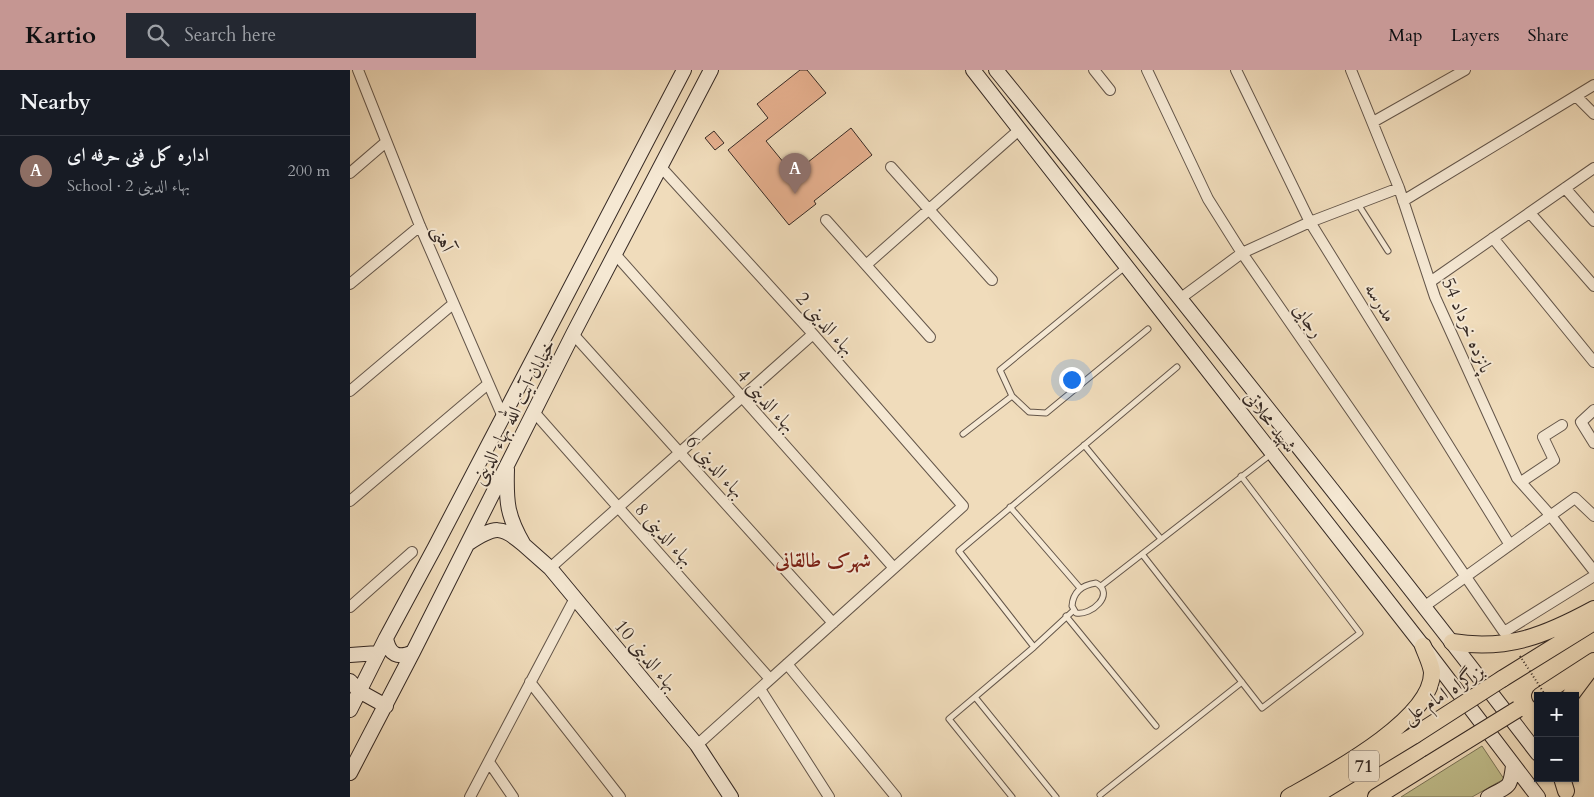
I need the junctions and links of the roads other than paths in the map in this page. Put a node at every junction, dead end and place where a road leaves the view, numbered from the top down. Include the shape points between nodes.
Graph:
1 (358, 70) edge
2 (684, 70) edge
3 (711, 70) edge
4 (973, 70) edge
5 (996, 70) edge
6 (1094, 70) edge
7 (1147, 70) edge
8 (1236, 70) edge
9 (1351, 70) edge
10 (1459, 72) edge
11 (1594, 85) edge
12 (1110, 90) dead end
13 (1576, 96) junction
14 (1594, 114) edge
15 (1373, 122) junction
16 (1019, 130) junction
17 (386, 142) junction
18 (660, 166) junction
19 (890, 167) dead end
20 (1594, 168) edge
21 (350, 173) edge
22 (1399, 188) junction
23 (1565, 188) junction
24 (1403, 201) junction
25 (1358, 204) junction
26 (928, 210) junction
27 (1530, 213) junction
28 (826, 220) dead end
29 (1594, 221) edge
30 (1310, 222) junction
31 (420, 226) junction
32 (1492, 238) junction
33 (1388, 251) dead end
34 (1242, 253) junction
35 (615, 254) junction
36 (866, 265) junction
37 (1125, 266) junction
38 (992, 280) dead end
39 (1430, 282) junction
40 (350, 284) edge
41 (1594, 286) edge
42 (1181, 298) junction
43 (453, 304) junction
44 (1148, 329) dead end
45 (573, 334) junction
46 (813, 334) junction
47 (930, 337) dead end
48 (1594, 362) edge
49 (1177, 367) dead end
50 (488, 384) junction
51 (350, 392) edge
52 (1012, 396) junction
53 (742, 398) junction
54 (1594, 410) edge
55 (534, 412) junction
56 (504, 417) junction
57 (1562, 425) dead end
58 (963, 434) dead end
59 (1594, 443) edge
60 (1084, 445) junction
61 (680, 452) junction
62 (1273, 452) junction
63 (508, 464) junction
64 (1241, 476) junction
65 (1520, 482) junction
66 (350, 500) edge
67 (1010, 507) junction
68 (618, 508) junction
69 (1592, 511) edge
70 (1551, 516) junction
71 (1161, 539) junction
72 (468, 543) junction
73 (524, 545) junction
74 (1510, 545) junction
75 (412, 552) dead end
76 (1142, 554) junction
77 (550, 568) junction
78 (894, 568) junction
79 (1594, 571) edge
80 (1594, 576) edge
81 (1465, 577) junction
82 (1102, 586) junction
83 (1080, 588) junction
84 (575, 598) junction
85 (1425, 606) junction
86 (350, 607) edge
87 (1594, 609) edge
88 (1074, 610) junction
89 (1066, 616) junction
90 (1594, 622) edge
91 (833, 623) junction
92 (386, 638) junction
93 (1452, 642) junction
94 (1423, 646) junction
95 (1034, 647) junction
96 (413, 652) junction
97 (378, 653) junction
98 (350, 656) edge
99 (1594, 662) edge
100 (787, 664) junction
101 (770, 679) junction
102 (530, 682) junction
103 (1242, 682) junction
104 (355, 686) edge
105 (760, 689) junction
106 (1545, 692) edge
107 (1573, 692) edge
108 (975, 697) junction
109 (1534, 699) edge
110 (386, 706) junction
111 (350, 710) edge
112 (1156, 726) dead end
113 (697, 745) junction
114 (1534, 749) edge
115 (489, 762) junction
116 (351, 766) edge
117 (1513, 766) junction
118 (1100, 794) dead end
119 (1491, 796) edge
120 (470, 797) edge
121 (513, 797) edge
122 (620, 797) edge
123 (731, 797) edge
124 (829, 797) edge
125 (896, 797) edge
126 (1012, 797) edge
127 (1056, 797) edge
128 (1289, 797) edge
129 (1314, 797) edge
130 (1376, 797) edge
131 (1512, 797) edge
132 (1538, 797) edge

1 - 17 street, آهنی
2 - 56 main road, خیابان آیت الله بهاء الدینی
3 - 18 main road, خیابان آیت الله بهاء الدینی
4 - 16 main road, شهید محلاتی
5 - 42 main road, شهید محلاتی
6 - 12 street
7 - 34 street, رجایی via 1208,199
8 - 30 street, مدرسه
9 - 15 street, پانزده خرداد 54
10 - 15 street
11 - 13 street
13 - 14 street
13 - 24 street
15 - 22 street, پانزده خرداد 54
16 - 26 street
16 - 37 main road, شهید محلاتی
17 - 21 street
17 - 31 street, آهنی
18 - 35 main road, خیابان آیت الله بهاء الدینی
18 - 46 street, بهاء الدینی 2
19 - 26 street
20 - 23 street
22 - 24 street, پانزده خرداد 54
22 - 25 street
23 - 27 street
23 - 29 street
24 - 39 street, پانزده خرداد 54
25 - 30 street
25 - 33 lane
26 - 36 street
26 - 38 street
27 - 32 street
27 - 41 street
28 - 36 street
30 - 34 street
30 - 74 street, مدرسه
31 - 40 street
31 - 43 street, آهنی
32 - 39 street
32 - 48 street
34 - 42 street
34 - 81 street, رجایی
35 - 45 main road, خیابان آیت الله بهاء الدینی
35 - 53 street, بهاء الدینی 4
36 - 47 street
37 - 52 lane via 1000,370
37 - 62 main road, شهید محلاتی
39 - 65 street, پانزده خرداد 54
42 - 85 main road, شهید محلاتی
43 - 50 street, آهنی
43 - 51 street
44 - 52 lane via 1046,413 1028,412
45 - 55 main road, خیابان آیت الله بهاء الدینی
45 - 61 street, بهاء الدینی 6
46 - 53 street
46 - 78 street, بهاء الدینی 2 via 963,506
49 - 60 lane
50 - 56 street, آهنی
50 - 66 street
52 - 58 lane
53 - 61 street
53 - 78 street, بهاء الدینی 4
54 - 59 street via 1581,422
55 - 63 main road, خیابان آیت الله بهاء الدینی
55 - 68 street, بهاء الدینی 8
56 - 92 main road, خیابان آیت الله بهاء الدینی
57 - 65 street via 1543,438 1554,460
60 - 67 lane
60 - 71 lane
61 - 68 street
61 - 91 street, بهاء الدینی 6
62 - 64 lane
62 - 94 main road, شهید محلاتی
63 - 72 main road, خیابان آیت الله بهاء الدینی
63 - 73 main road via 508,507
64 - 71 lane
64 - 103 lane via 1360,634 1262,708
65 - 70 street, پانزده خرداد 54
67 - 83 lane
67 - 95 lane via 959,551
68 - 77 street
68 - 101 street, بهاء الدینی 8
69 - 70 street via 1575,498
70 - 74 street
70 - 79 street, پانزده خرداد 54
71 - 76 lane
72 - 73 main road, بهاء الدینی 10 via 500,529
72 - 96 main road, خیابان آیت الله بهاء الدینی
73 - 77 main road, بهاء الدینی 10
74 - 81 street
75 - 86 street
76 - 82 lane
76 - 103 lane
77 - 84 main road, بهاء الدینی 10
78 - 91 street
80 - 81 street, رجایی via 1504,632
81 - 85 street
82 - 83 lane via 1096,583
82 - 88 lane via 1104,596 1093,609 1083,615
83 - 88 lane via 1072,600
84 - 102 street
84 - 113 main road, بهاء الدینی 10
85 - 93 main road, شهید محلاتی
87 - 93 highway via 1527,639 1475,646
88 - 89 lane
89 - 95 lane
89 - 112 lane
90 - 129 highway, بزرگراه امام علی / 71, bridge
91 - 100 street
92 - 96 main road via 388,647 395,654 404,656
92 - 97 main road, خیابان آیت الله بهاء الدینی
93 - 114 main road, شهید محلاتی
94 - 117 main road, شهید محلاتی
94 - 128 highway via 1432,671 1428,690 1419,705 1373,747
95 - 108 lane
96 - 110 main road, خیابان آیت الله بهاء الدینی
97 - 98 main road
97 - 104 main road, خیابان آیت الله بهاء الدینی
99 - 106 highway, 71
99 - 107 highway
100 - 101 street
100 - 125 street
101 - 105 street
102 - 115 street
102 - 122 street
103 - 118 lane
104 - 110 main road
104 - 111 main road, خیابان آیت الله بهاء الدینی
105 - 113 street
105 - 124 street
108 - 126 lane via 950,719
108 - 127 lane
109 - 130 highway, 71, bridge
110 - 116 main road, خیابان آیت الله بهاء الدینی
113 - 123 main road, بهاء الدینی 10
115 - 120 street
115 - 121 street
117 - 119 main road via 1507,788
117 - 132 main road, شهید محلاتی
119 - 131 main road

